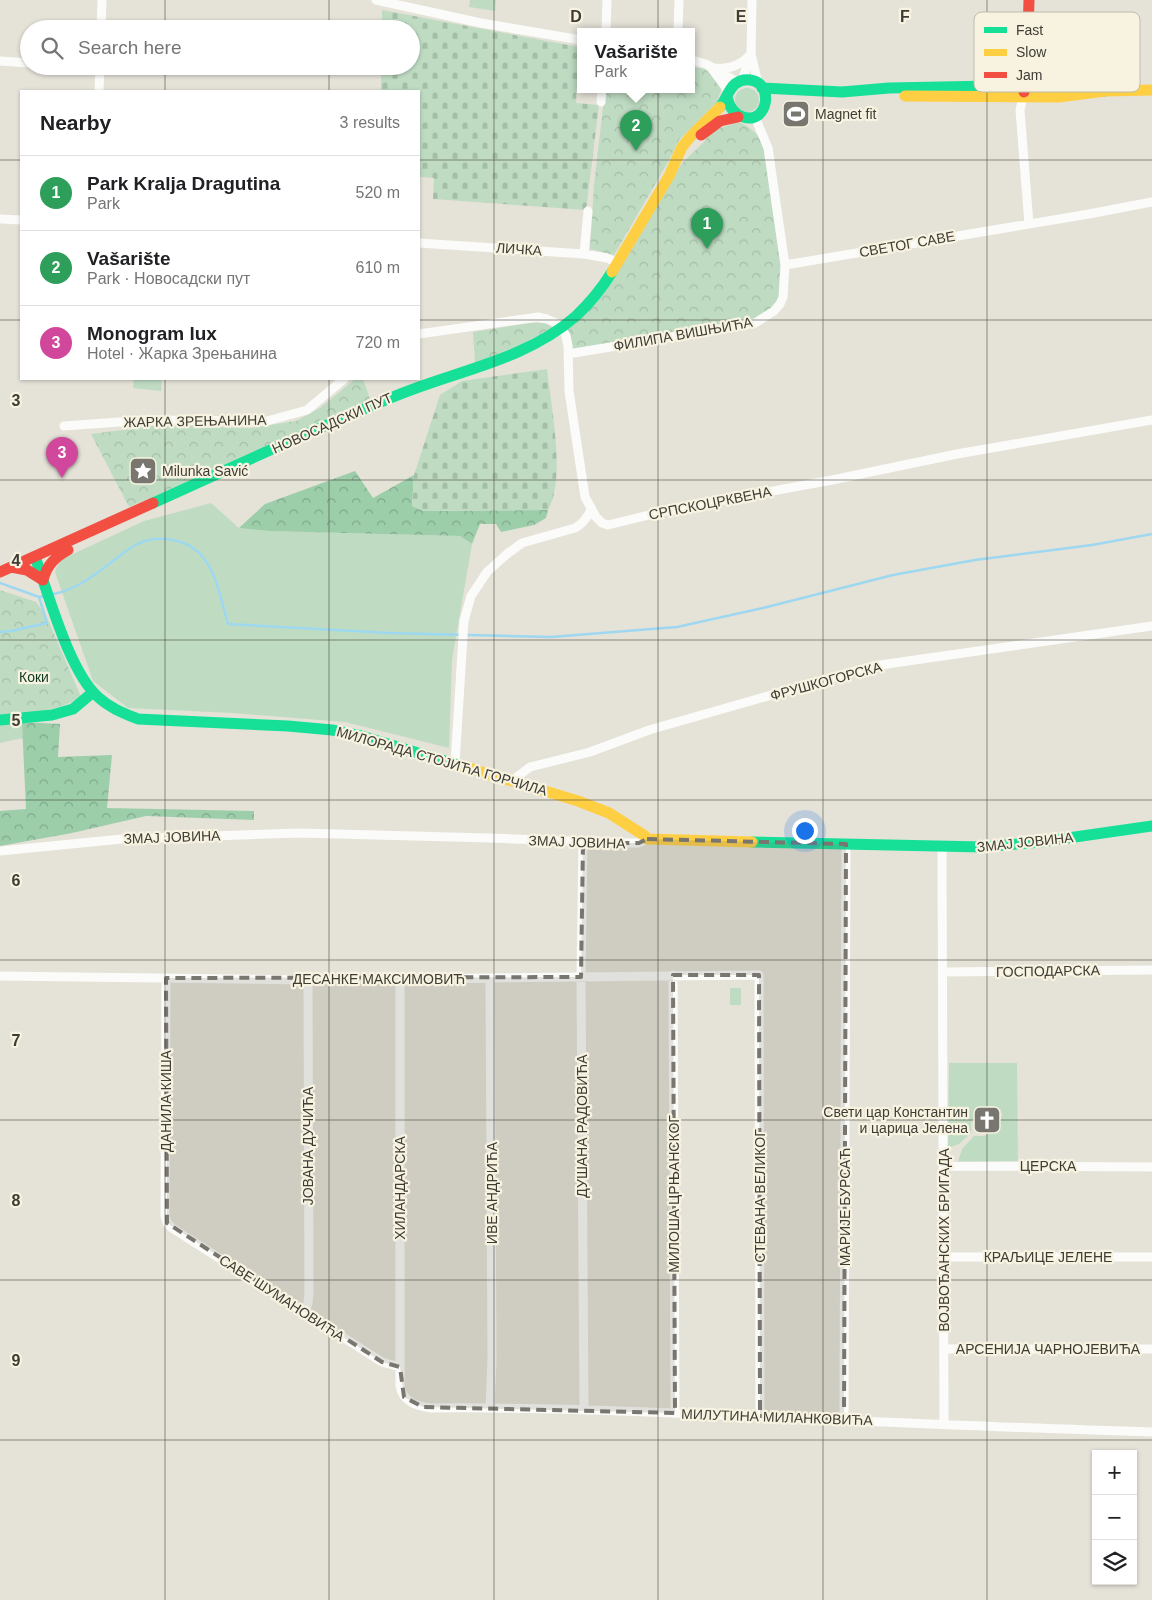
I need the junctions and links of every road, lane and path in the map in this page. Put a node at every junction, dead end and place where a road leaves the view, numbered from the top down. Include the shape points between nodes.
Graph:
1 (102, 0) edge
2 (376, 0) edge
3 (607, 0) edge
4 (679, 0) edge
5 (752, 0) edge
6 (101, 20) edge
7 (606, 28) edge
8 (678, 28) edge
9 (577, 39) edge
10 (751, 54) junction
11 (0, 62) edge
12 (695, 62) edge
13 (20, 63) edge
14 (712, 68) junction
15 (100, 75) edge
16 (739, 81) junction
17 (760, 86) junction
18 (99, 90) edge
19 (806, 90) junction
20 (974, 90) edge
21 (1024, 92) edge
22 (602, 93) edge
23 (728, 94) junction
24 (601, 102) dead end
25 (766, 104) junction
26 (738, 117) junction
27 (755, 117) junction
28 (677, 160) junction
29 (1152, 202) edge
30 (588, 211) dead end
31 (0, 218) edge
32 (20, 220) edge
33 (1029, 224) junction
34 (420, 243) edge
35 (584, 254) junction
36 (618, 263) junction
37 (785, 265) junction
38 (562, 328) junction
39 (420, 334) edge
40 (568, 354) junction
41 (343, 380) edge
42 (1152, 420) edge
43 (64, 426) dead end
44 (591, 510) junction
45 (81, 536) junction
46 (34, 557) junction
47 (11, 567) junction
48 (0, 572) edge
49 (45, 585) junction
50 (1152, 626) edge
51 (92, 693) junction
52 (0, 720) edge
53 (455, 763) junction
54 (513, 780) junction
55 (1152, 826) edge
56 (647, 839) junction
57 (583, 843) junction
58 (846, 844) junction
59 (942, 846) junction
60 (0, 851) edge
61 (1152, 970) edge
62 (943, 972) junction
63 (759, 975) joint
64 (0, 976) edge
65 (673, 976) junction
66 (581, 977) junction
67 (166, 978) junction
68 (490, 978) junction
69 (400, 979) junction
70 (308, 980) junction
71 (944, 1166) junction
72 (1152, 1166) edge
73 (167, 1223) joint
74 (944, 1257) junction
75 (1152, 1257) edge
76 (305, 1312) junction
77 (944, 1349) junction
78 (1152, 1349) edge
79 (400, 1366) junction
80 (404, 1397) joint
81 (490, 1408) junction
82 (584, 1409) junction
83 (675, 1413) junction
84 (760, 1416) junction
85 (844, 1419) junction
86 (944, 1423) junction
87 (1152, 1432) edge

1 - 6 street
2 - 9 street
3 - 7 street
4 - 8 street
5 - 10 street
10 - 14 street via 736,66
10 - 16 street
10 - 17 street
11 - 13 street
12 - 14 street
14 - 16 street
14 - 23 street
15 - 18 street
16 - 17 main road via 747,80
16 - 23 main road, НОВОСАДСКИ ПУТ
17 - 19 main road
17 - 25 main road via 765,93
19 - 20 main road
19 - 25 main road
21 - 33 street via 1020,110
22 - 24 street
23 - 26 main road via 730,109
23 - 28 main road, НОВОСАДСКИ ПУТ via 690,136
25 - 27 main road
26 - 27 main road, НОВОСАДСКИ ПУТ
26 - 28 main road, НОВОСАДСКИ ПУТ via 720,121 708,129
27 - 37 street, ФИЛИПА ВИШЊИЋА via 768,148
28 - 36 main road, НОВОСАДСКИ ПУТ
29 - 33 street, СВЕТОГ САВЕ
30 - 35 street
31 - 32 street
33 - 37 street, СВЕТОГ САВЕ
34 - 35 street, ЛИЧКА
35 - 36 street, ЛИЧКА
36 - 38 main road, НОВОСАДСКИ ПУТ via 586,306
37 - 40 street, ФИЛИПА ВИШЊИЋА via 780,304 755,323
38 - 39 street via 552,320 538,317
38 - 40 street
38 - 45 main road, НОВОСАДСКИ ПУТ via 508,356 397,394
40 - 44 street via 577,449 585,497
41 - 43 street, ЖАРКА ЗРЕЊАНИНА via 307,410 267,421 148,420
42 - 44 street, СРПСКОЦРКВЕНА via 957,454 608,525
44 - 53 street via 580,526 522,543 487,572 471,596 464,621
45 - 46 main road, НОВОСАДСКИ ПУТ
45 - 49 main road via 73,548 51,560
46 - 47 main road, НОВОСАДСКИ ПУТ
46 - 49 main road, МИЛОРАДА СТОЈИЋА ГОРЧИЛА
47 - 48 main road, НОВОСАДСКИ ПУТ
47 - 49 main road via 27,570
49 - 51 main road, МИЛОРАДА СТОЈИЋА ГОРЧИЛА via 76,667
50 - 54 street, ФРУШКОГОРСКА via 874,666 649,730 590,752 530,767
51 - 52 main road via 73,709 52,715
51 - 53 main road, МИЛОРАДА СТОЈИЋА ГОРЧИЛА via 112,709 138,719 332,730
53 - 54 main road, МИЛОРАДА СТОЈИЋА ГОРЧИЛА
54 - 56 main road, МИЛОРАДА СТОЈИЋА ГОРЧИЛА via 604,811
55 - 59 main road, ЗМАЈ ЈОВИНА via 1000,846
56 - 57 street, ЗМАЈ ЈОВИНА via 639,843
56 - 58 main road, ЗМАЈ ЈОВИНА
57 - 60 street, ЗМАЈ ЈОВИНА via 280,834 122,839
57 - 66 street, ДУШАНА РАДОВИЋА
58 - 59 main road, ЗМАЈ ЈОВИНА
58 - 85 street, МАРИЈЕ БУРСАЋ
59 - 62 street, ВОЈВОЂАНСКИХ БРИГАДА
61 - 62 street, ГОСПОДАРСКА
62 - 71 street, ВОЈВОЂАНСКИХ БРИГАДА
63 - 65 street, ДЕСАНКЕ МАКСИМОВИЋ
63 - 84 street, СТЕВАНА ВЕЛИКОГ
64 - 67 street, ДЕСАНКЕ МАКСИМОВИЋ
65 - 66 street, ДЕСАНКЕ МАКСИМОВИЋ
65 - 83 street, МИЛОША ЦРЊАНСКОГ
66 - 68 street, ДЕСАНКЕ МАКСИМОВИЋ
66 - 82 street, ДУШАНА РАДОВИЋА
67 - 70 street, ДЕСАНКЕ МАКСИМОВИЋ
67 - 73 street, ДАНИЛА КИША
68 - 69 street, ДЕСАНКЕ МАКСИМОВИЋ
68 - 81 street, ИВЕ АНДРИЋА
69 - 70 street, ДЕСАНКЕ МАКСИМОВИЋ
69 - 79 street, ХИЛАНДАРСКА
70 - 76 street, ЈОВАНА ДУЧИЋА via 309,1292
71 - 72 street, ЦЕРСКА
71 - 74 street, ВОЈВОЂАНСКИХ БРИГАДА
73 - 76 street, САВЕ ШУМАНОВИЋА
74 - 75 street, КРАЉИЦЕ ЈЕЛЕНЕ
74 - 77 street, ВОЈВОЂАНСКИХ БРИГАДА
76 - 79 street, САВЕ ШУМАНОВИЋА via 382,1362
77 - 78 street, АРСЕНИЈА ЧАРНОЈЕВИЋА
77 - 86 street, ВОЈВОЂАНСКИХ БРИГАДА
79 - 80 street, ХИЛАНДАРСКА via 400,1386
80 - 81 street, МИЛУТИНА МИЛАНКОВИЋА via 416,1405 430,1408
81 - 82 street, МИЛУТИНА МИЛАНКОВИЋА
82 - 83 street, МИЛУТИНА МИЛАНКОВИЋА
83 - 84 street, МИЛУТИНА МИЛАНКОВИЋА
84 - 85 street, МИЛУТИНА МИЛАНКОВИЋА
85 - 86 street, МИЛУТИНА МИЛАНКОВИЋА
86 - 87 street, МИЛУТИНА МИЛАНКОВИЋА

